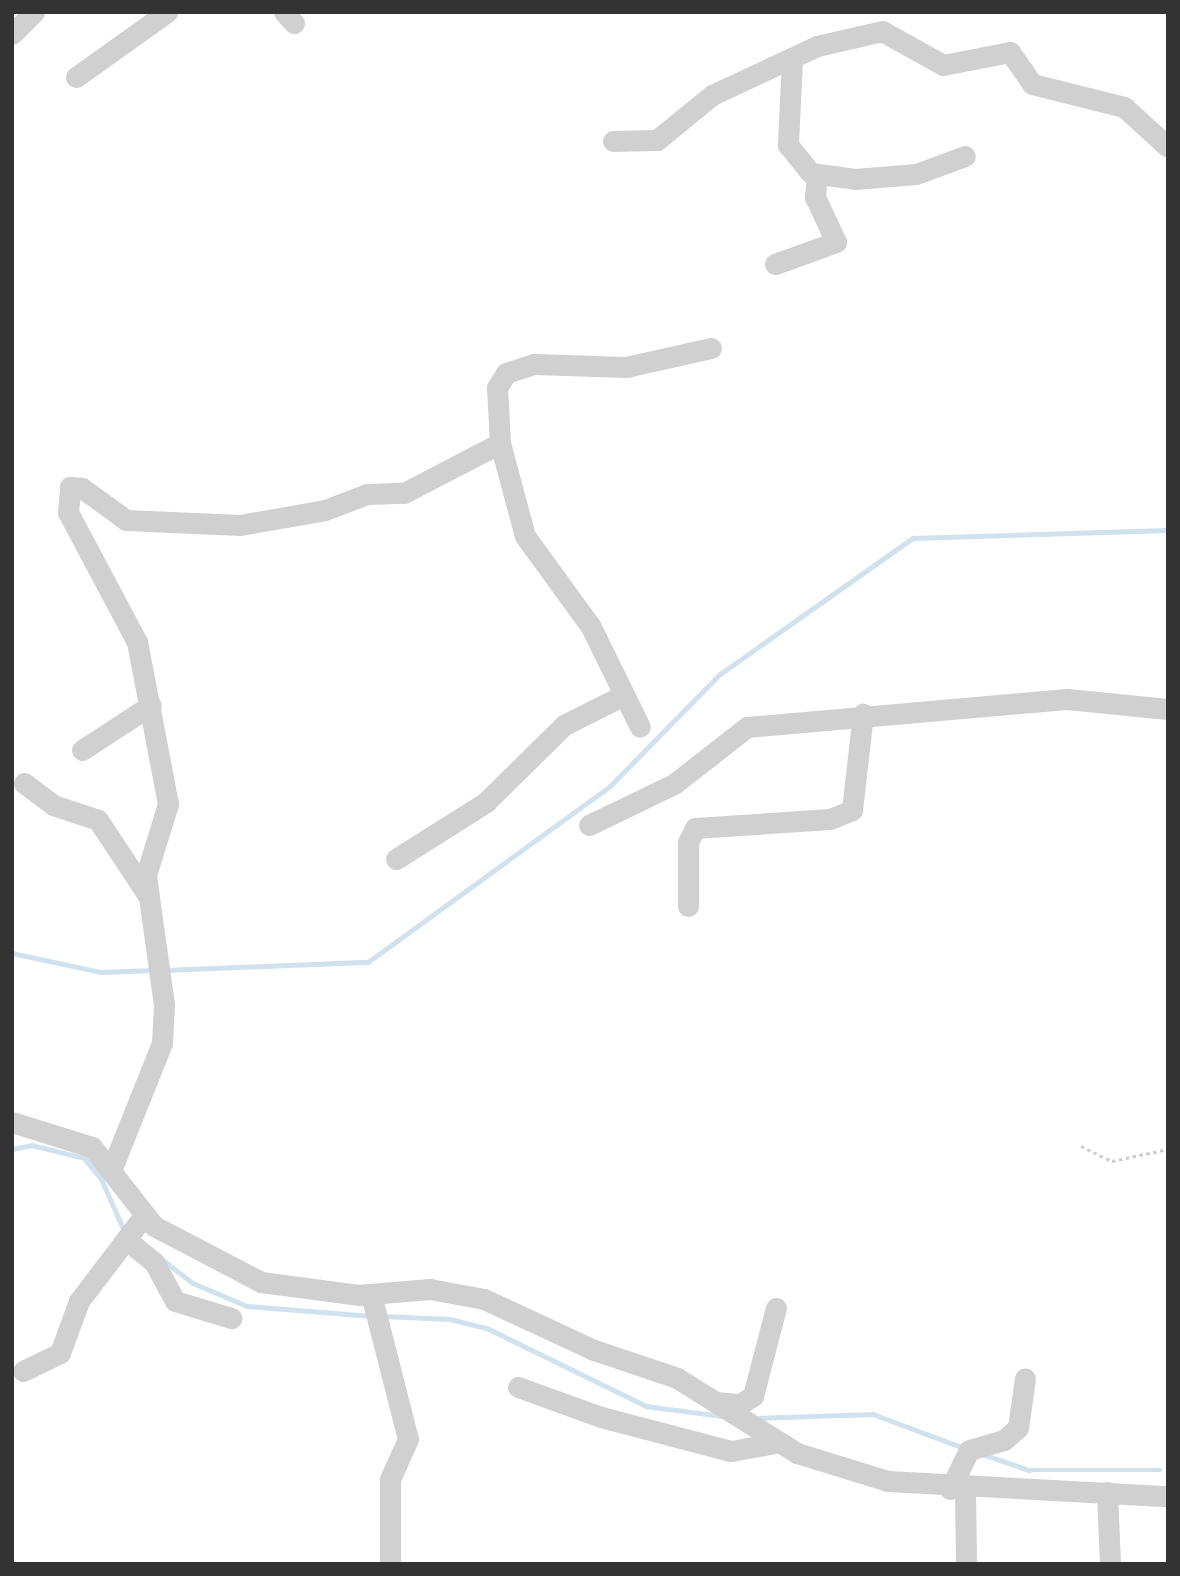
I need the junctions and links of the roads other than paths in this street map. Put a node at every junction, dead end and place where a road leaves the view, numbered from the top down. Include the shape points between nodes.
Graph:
1 (34, 12) edge
2 (167, 12) edge
3 (12, 34) edge
4 (792, 59) junction
5 (76, 77) dead end
6 (613, 141) dead end
7 (1168, 148) edge
8 (965, 156) dead end
9 (817, 174) junction
10 (775, 264) dead end
11 (711, 348) dead end
12 (500, 443) junction
13 (624, 695) junction
14 (151, 705) junction
15 (1168, 709) edge
16 (863, 714) junction
17 (640, 727) dead end
18 (82, 750) dead end
19 (24, 783) dead end
20 (589, 825) dead end
21 (396, 859) dead end
22 (147, 894) junction
23 (688, 906) dead end
24 (12, 1122) edge
25 (112, 1168) junction
26 (143, 1216) junction
27 (129, 1242) junction
28 (371, 1294) junction
29 (776, 1308) dead end
30 (231, 1318) dead end
31 (23, 1371) dead end
32 (1025, 1378) dead end
33 (518, 1387) dead end
34 (715, 1402) junction
35 (775, 1443) junction
36 (958, 1489) junction
37 (1107, 1492) junction
38 (1168, 1496) edge
39 (390, 1564) edge
40 (966, 1564) edge
41 (1110, 1564) edge

1 - 3 street
2 - 5 street
4 - 6 street via 712,95 667,135
4 - 7 street via 866,31 894,34 943,65 1005,50 1032,84 1124,107
4 - 9 street via 788,145
8 - 9 street via 916,173
9 - 10 street via 815,197 836,242
11 - 12 street via 626,367 534,364 506,373 496,396
12 - 13 street via 528,544 591,627
12 - 14 street via 404,494 367,494 325,510 240,526 126,520 82,488 70,487 68,512 130,622
13 - 17 street
13 - 21 street via 555,732 486,802
14 - 18 street
14 - 22 street via 168,804 148,863
15 - 16 street via 1066,699
16 - 20 street via 747,727 674,784
16 - 23 street via 852,810 830,819 695,828 688,842
19 - 22 street via 52,805 98,821
22 - 25 street via 160,970 162,1043
24 - 25 street via 77,1140
25 - 26 street
26 - 27 street
26 - 28 street via 219,1266 261,1282
27 - 30 street via 154,1262 175,1301
27 - 31 street via 79,1301 54,1360
28 - 34 street via 430,1289 484,1299 594,1350 677,1378
28 - 39 street via 408,1433 390,1479
29 - 34 street via 753,1396 740,1404
32 - 36 street via 1018,1429 969,1450
33 - 35 street via 601,1417 731,1451
34 - 35 street
35 - 36 street via 863,1475
36 - 37 street
36 - 40 street
37 - 38 street
37 - 41 street

